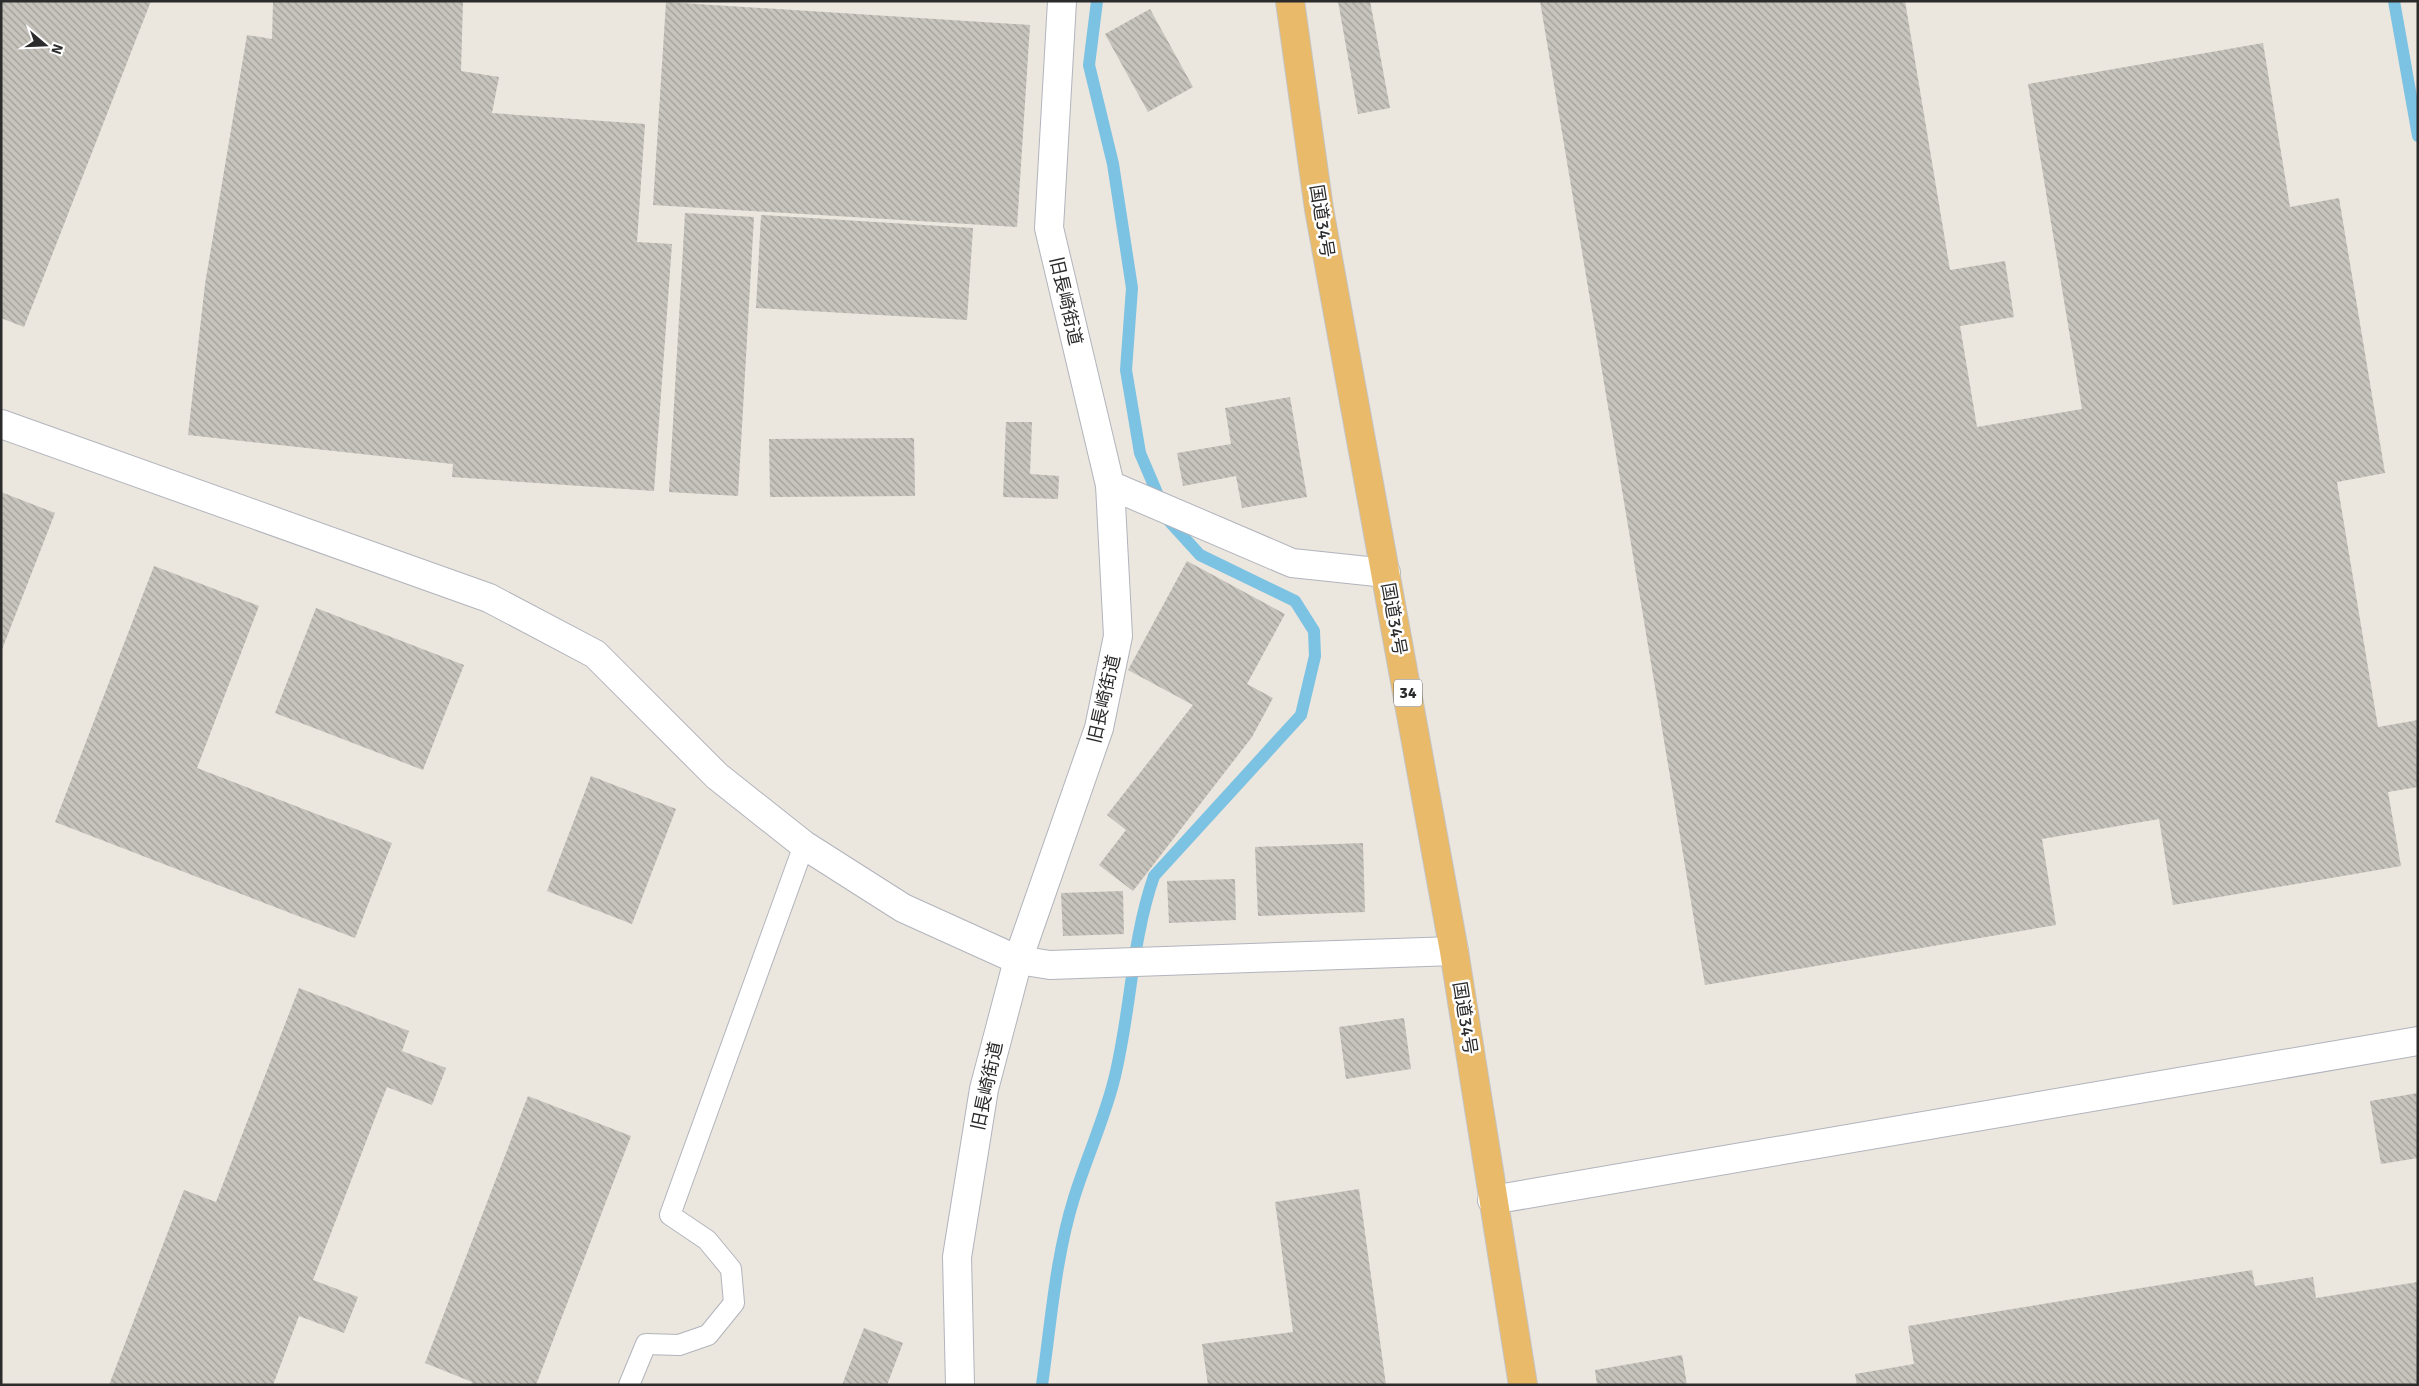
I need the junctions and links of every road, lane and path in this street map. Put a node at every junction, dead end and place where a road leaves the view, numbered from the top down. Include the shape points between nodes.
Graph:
1 (1062, 1) edge
2 (1290, 1) edge
3 (1, 424) edge
4 (1110, 485) junction
5 (1386, 573) junction
6 (804, 845) junction
7 (1454, 951) junction
8 (1018, 960) junction
9 (2418, 1041) edge
10 (1492, 1200) junction
11 (629, 1385) edge
12 (960, 1385) edge
13 (1523, 1385) edge

1 - 4 street, 旧長崎街道 via 1049,228
2 - 5 highway, 国道34号 / 34 via 1319,209
3 - 6 street via 489,598 595,654 717,776
4 - 5 street via 1292,563
4 - 8 street, 旧長崎街道 via 1118,636 1100,728
5 - 7 highway, 国道34号 / 34
6 - 8 street via 903,908
6 - 11 lane via 670,1215 707,1240 731,1269 734,1303 708,1336 678,1345 646,1344
7 - 8 street via 1050,965
7 - 10 highway, 国道34号 / 34
8 - 12 street, 旧長崎街道 via 984,1089 957,1257
9 - 10 street
10 - 13 highway, 国道34号 / 34

